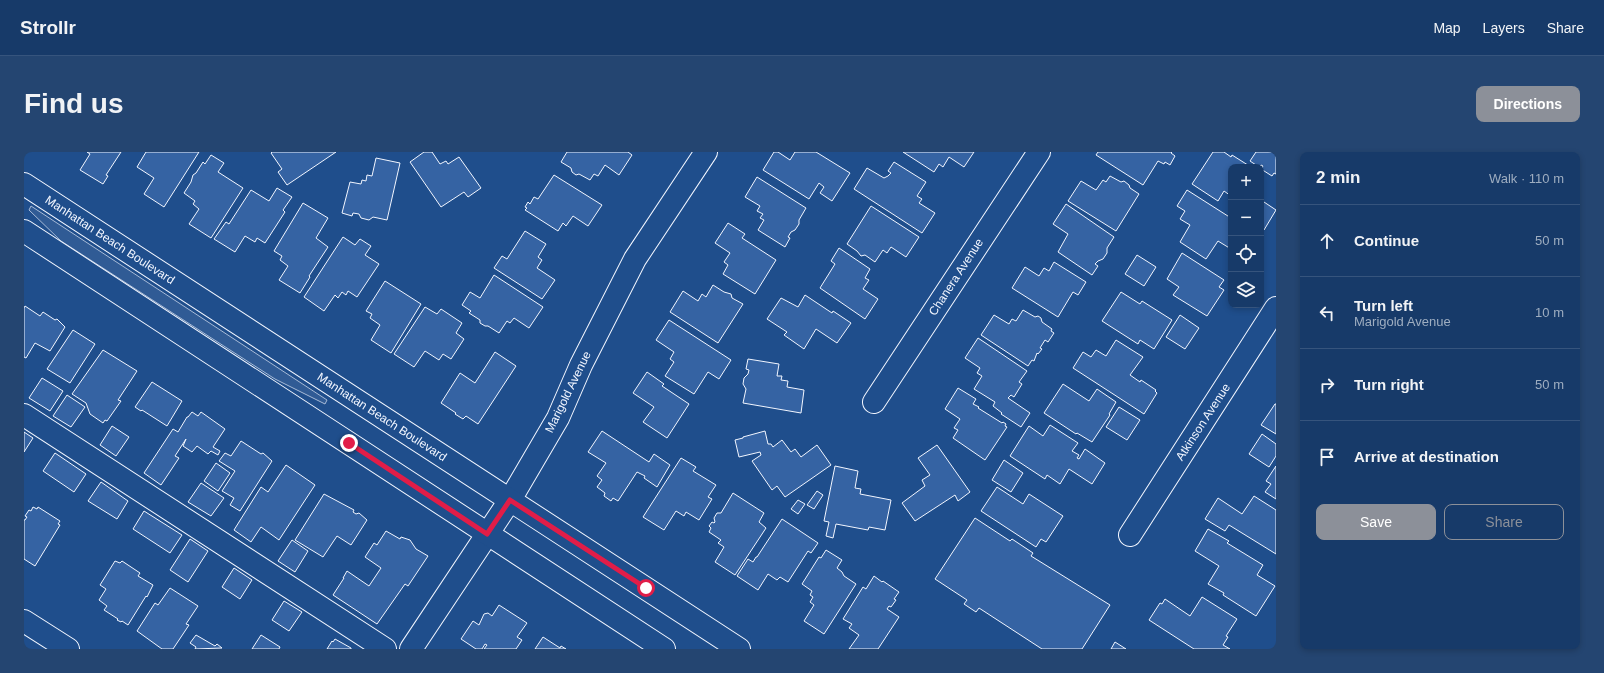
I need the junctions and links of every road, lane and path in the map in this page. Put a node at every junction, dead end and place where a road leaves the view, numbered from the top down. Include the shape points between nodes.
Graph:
1 (706, 152) edge
2 (1039, 152) edge
3 (24, 184) edge
4 (24, 231) edge
5 (1276, 308) edge
6 (874, 402) dead end
7 (24, 415) edge
8 (510, 500) junction
9 (487, 534) junction
10 (1130, 535) dead end
11 (24, 621) edge
12 (68, 649) edge
13 (385, 649) edge
14 (412, 649) edge
15 (664, 649) edge
16 (739, 649) edge

1 - 8 main road, Marigold Avenue via 635,259 584,358 558,418
2 - 6 main road, Chanera Avenue
3 - 8 main road, Manhattan Beach Boulevard
4 - 9 main road
5 - 10 main road, Atkinson Avenue
7 - 13 main road
8 - 9 main road, Marigold Avenue
8 - 16 main road, Manhattan Beach Boulevard
9 - 14 main road, Marigold Avenue
9 - 15 main road
11 - 12 main road

